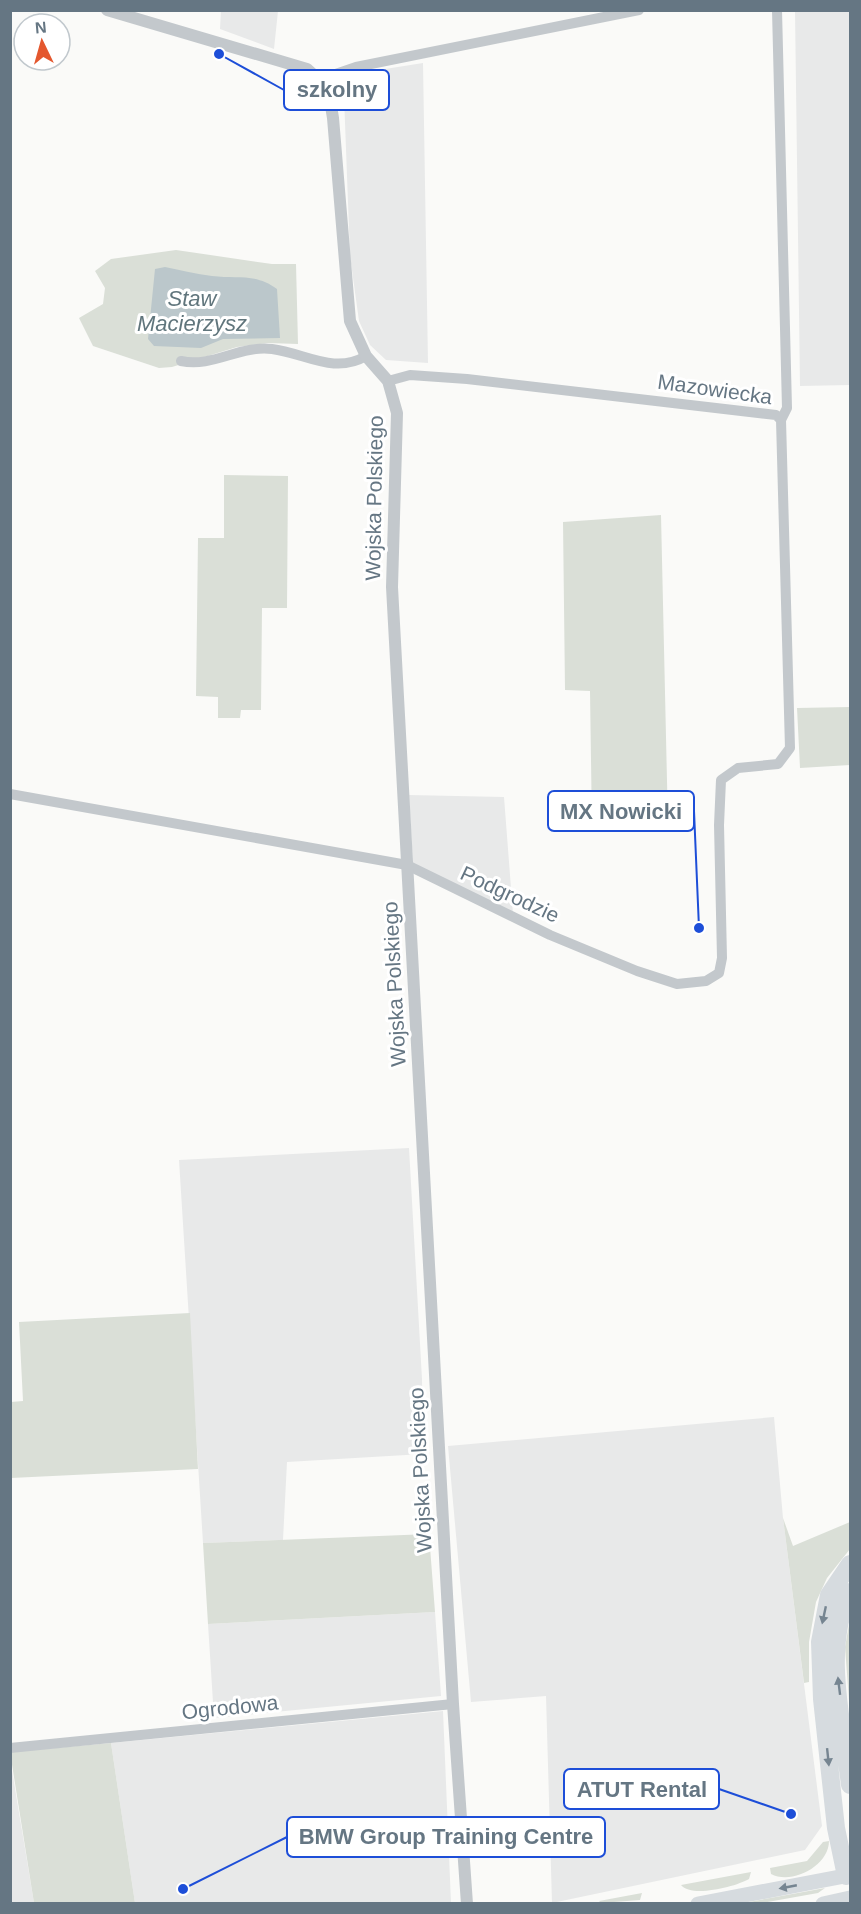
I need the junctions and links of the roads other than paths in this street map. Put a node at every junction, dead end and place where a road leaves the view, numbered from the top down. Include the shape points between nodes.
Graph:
1 (107, 10) edge
2 (639, 10) edge
3 (777, 10) edge
4 (140, 15) edge
5 (321, 79) junction
6 (366, 356) junction
7 (181, 361) dead end
8 (388, 381) junction
9 (781, 420) junction
10 (790, 748) joint
11 (10, 794) edge
12 (407, 865) junction
13 (850, 1564) edge
14 (850, 1592) edge
15 (453, 1704) junction
16 (10, 1748) edge
17 (850, 1785) edge
18 (849, 1878) edge
19 (850, 1898) edge
20 (467, 1904) edge
21 (698, 1904) edge
22 (823, 1904) edge

1 - 4 street
2 - 5 street via 356,67
3 - 9 street via 787,408
4 - 5 street via 307,69
5 - 6 street, Wojska Polskiego via 328,88 333,118 350,321
6 - 7 street via 352,364 331,364 271,349 237,351 213,362
6 - 8 street, Wojska Polskiego
8 - 9 street, Mazowiecka via 410,375 466,379 776,415
8 - 12 street, Wojska Polskiego via 397,413 392,587
9 - 10 street, Mazowiecka
10 - 12 street, Podgrodzie via 778,764 738,768 721,780 722,958 719,973 706,981 677,984 637,970 550,935
11 - 12 street, Podgrodzie
12 - 15 street, Wojska Polskiego
13 -> 18 highway via 829,1594 820,1642 834,1804
17 -> 14 highway via 836,1656 842,1610
15 - 16 street, Ogrodowa
15 - 20 street, Wojska Polskiego
18 -> 21 main road
19 - 22 main road

